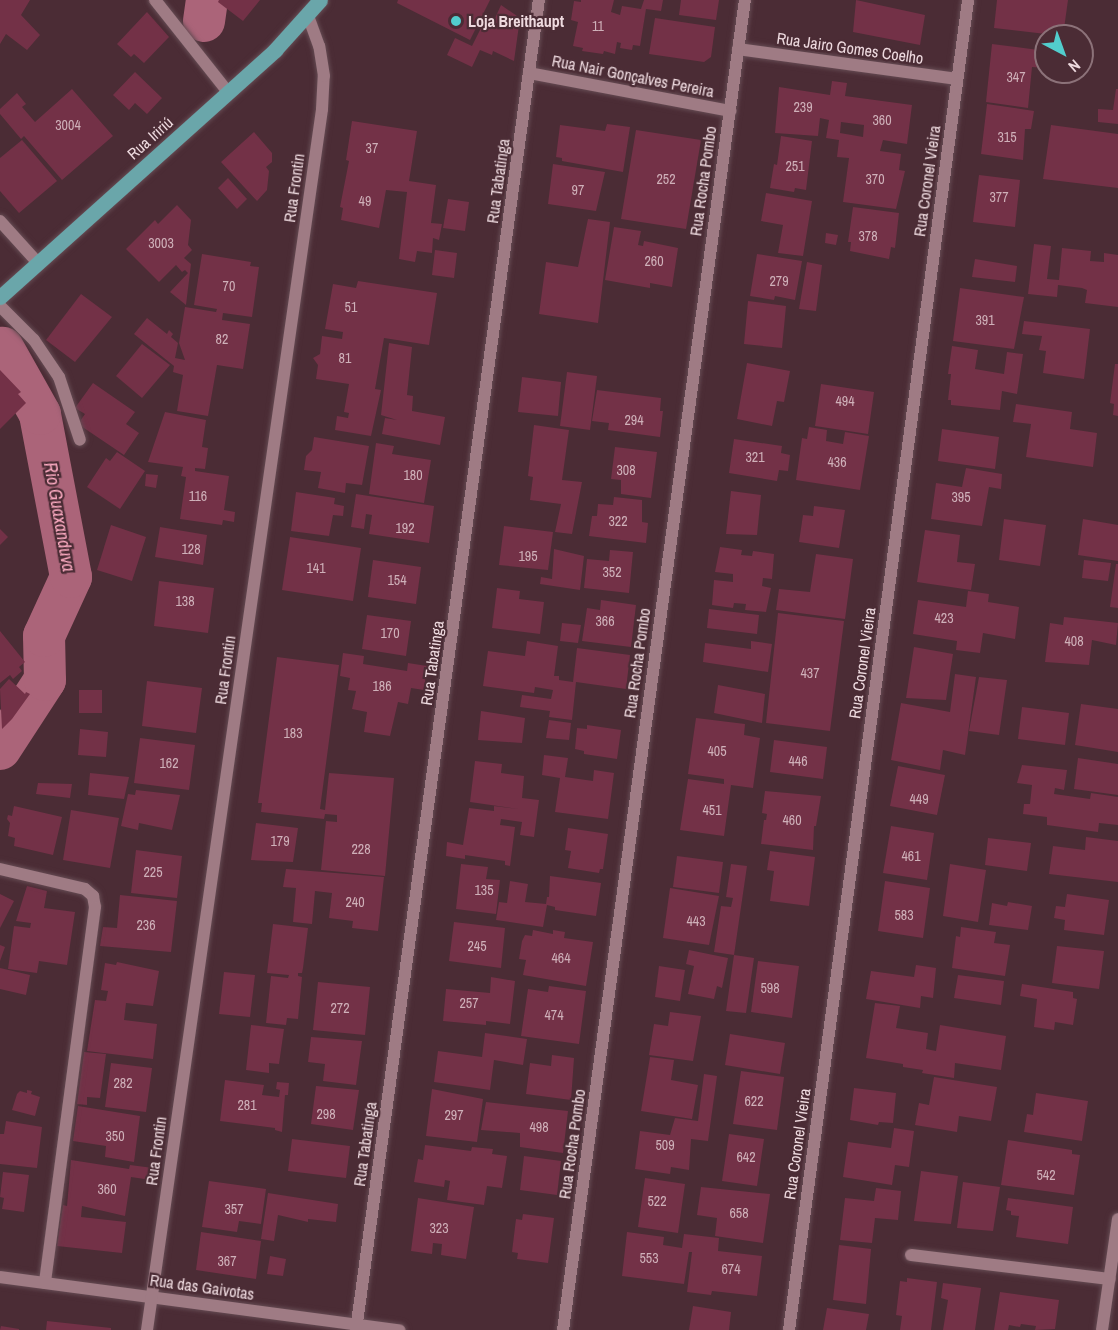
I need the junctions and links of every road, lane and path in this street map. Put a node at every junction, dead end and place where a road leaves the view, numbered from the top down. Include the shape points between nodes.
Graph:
1 (154, 0) edge
2 (320, 0) edge
3 (539, 0) edge
4 (745, 0) edge
5 (968, 0) edge
6 (308, 15) junction
7 (738, 49) junction
8 (530, 73) junction
9 (957, 80) junction
10 (228, 92) junction
11 (729, 111) junction
12 (0, 221) edge
13 (39, 262) junction
14 (0, 297) edge
15 (0, 306) edge
16 (80, 440) dead end
17 (0, 869) edge
18 (1118, 1219) edge
19 (911, 1255) dead end
20 (0, 1277) edge
21 (1110, 1279) junction
22 (45, 1283) junction
23 (152, 1297) junction
24 (357, 1327) edge
25 (147, 1330) edge
26 (399, 1330) edge
27 (563, 1330) edge
28 (789, 1330) edge
29 (1102, 1330) edge

1 - 10 street
2 - 6 main road, Rua Iririú
3 - 8 street, Rua Tabatinga
4 - 7 street, Rua Rocha Pombo
5 - 9 street, Rua Coronel Vieira
6 - 10 main road, Rua Iririú
6 - 23 street, Rua Frontin via 320,46 322,109
7 - 9 street, Rua Jairo Gomes Coelho
7 - 11 street, Rua Rocha Pombo
8 - 11 street, Rua Nair Gonçalves Pereira
8 - 24 street, Rua Tabatinga
9 - 28 street, Rua Coronel Vieira
10 - 13 main road, Rua Iririú
11 - 27 street, Rua Rocha Pombo
12 - 13 street
13 - 14 main road, Rua Iririú
15 - 16 street via 34,340 59,376
17 - 22 street via 85,889 93,896 95,907
18 - 21 street
19 - 21 street
20 - 22 street, Rua das Gaivotas
21 - 29 street
22 - 23 street, Rua das Gaivotas
23 - 24 street, Rua das Gaivotas
23 - 25 street, Rua Frontin
24 - 26 street, Rua das Gaivotas

